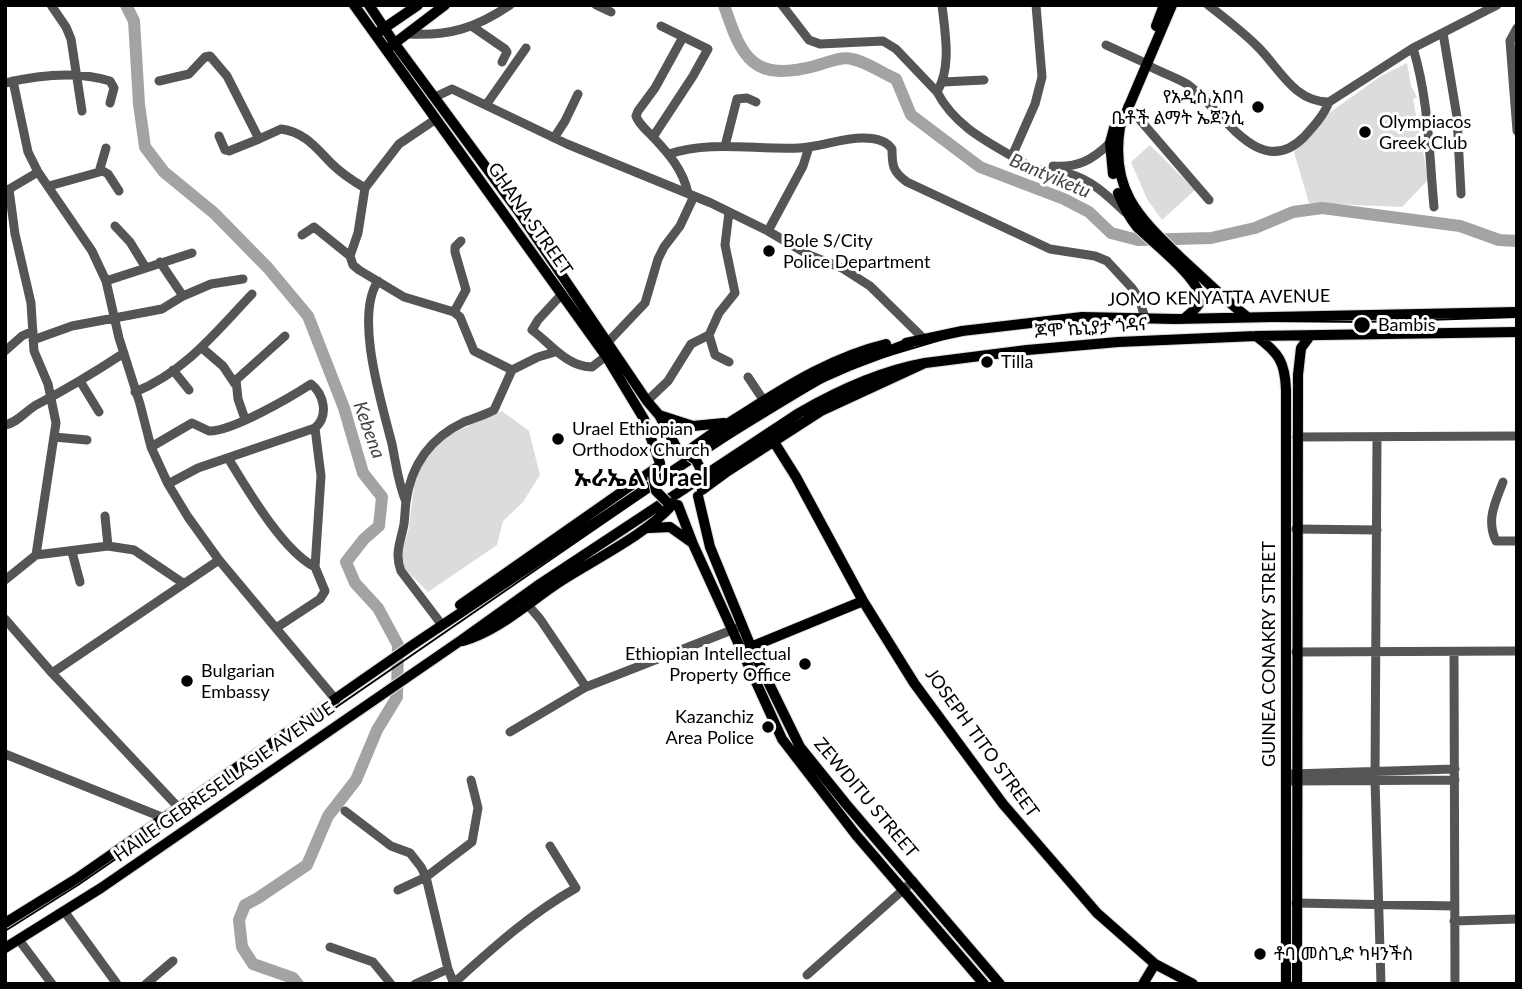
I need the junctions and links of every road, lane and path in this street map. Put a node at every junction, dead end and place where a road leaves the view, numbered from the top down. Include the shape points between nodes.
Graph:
1 (51, 5) edge
2 (369, 5) edge
3 (418, 5) edge
4 (444, 5) edge
5 (510, 5) edge
6 (596, 5) edge
7 (782, 5) edge
8 (942, 5) edge
9 (1036, 5) edge
10 (1164, 5) edge
11 (1172, 5) edge
12 (1208, 5) edge
13 (1497, 5) edge
14 (356, 6) edge
15 (1478, 10) edge
16 (611, 12) dead end
17 (661, 26) dead end
18 (473, 27) junction
19 (1517, 28) edge
20 (380, 31) junction
21 (1443, 33) junction
22 (409, 34) junction
23 (683, 37) junction
24 (1106, 46) dead end
25 (391, 47) junction
26 (526, 48) dead end
27 (1413, 48) junction
28 (502, 62) dead end
29 (1144, 63) junction
30 (76, 75) junction
31 (984, 80) dead end
32 (159, 81) dead end
33 (9, 82) edge
34 (943, 82) junction
35 (937, 92) junction
36 (578, 94) dead end
37 (435, 97) junction
38 (756, 102) dead end
39 (1329, 102) junction
40 (110, 103) dead end
41 (486, 105) junction
42 (1128, 106) junction
43 (82, 111) dead end
44 (436, 119) junction
45 (1517, 131) edge
46 (219, 136) dead end
47 (653, 137) junction
48 (554, 138) junction
49 (259, 139) junction
50 (1110, 143) junction
51 (725, 146) junction
52 (809, 147) junction
53 (106, 148) dead end
54 (669, 154) junction
55 (1012, 156) junction
56 (1024, 163) junction
57 (38, 172) junction
58 (99, 172) junction
59 (48, 186) junction
60 (365, 188) junction
61 (7, 190) edge
62 (119, 191) dead end
63 (691, 194) junction
64 (1461, 194) dead end
65 (1209, 200) dead end
66 (1434, 207) dead end
67 (729, 212) junction
68 (1136, 218) junction
69 (115, 226) dead end
70 (768, 230) junction
71 (302, 234) dead end
72 (461, 241) dead end
73 (192, 253) dead end
74 (350, 256) junction
75 (160, 262) junction
76 (1180, 262) junction
77 (146, 268) junction
78 (243, 279) dead end
79 (106, 281) junction
80 (378, 281) junction
81 (253, 294) dead end
82 (562, 294) junction
83 (183, 296) junction
84 (454, 312) junction
85 (1517, 312) edge
86 (1246, 316) junction
87 (1185, 317) junction
88 (115, 318) junction
89 (1145, 318) junction
90 (1517, 332) edge
91 (709, 335) junction
92 (33, 336) junction
93 (285, 336) dead end
94 (1256, 336) junction
95 (1310, 336) junction
96 (924, 339) junction
97 (608, 341) junction
98 (912, 342) junction
99 (202, 348) junction
100 (5, 351) edge
101 (555, 352) junction
102 (124, 354) junction
103 (606, 356) junction
104 (729, 362) dead end
105 (925, 363) junction
106 (173, 370) junction
107 (512, 370) junction
108 (1298, 375) junction
109 (1285, 376) junction
110 (748, 377) dead end
111 (80, 381) junction
112 (235, 384) junction
113 (189, 390) dead end
114 (135, 391) junction
115 (51, 398) junction
116 (647, 401) junction
117 (764, 401) junction
118 (99, 412) dead end
119 (659, 415) junction
120 (245, 419) junction
121 (730, 422) junction
122 (5, 425) edge
123 (314, 428) junction
124 (1377, 436) junction
125 (1517, 436) edge
126 (54, 437) junction
127 (1297, 437) junction
128 (87, 440) dead end
129 (774, 442) junction
130 (151, 447) junction
131 (685, 455) junction
132 (228, 458) junction
133 (1292, 467) junction
134 (656, 469) junction
135 (1503, 482) dead end
136 (167, 484) junction
137 (700, 493) junction
138 (406, 502) junction
139 (673, 504) junction
140 (105, 516) dead end
141 (645, 528) junction
142 (1296, 529) junction
143 (1377, 530) junction
144 (1517, 541) edge
145 (693, 544) junction
146 (108, 546) junction
147 (72, 552) junction
148 (36, 555) junction
149 (219, 560) junction
150 (316, 567) junction
151 (5, 580) edge
152 (80, 582) dead end
153 (183, 583) junction
154 (863, 601) junction
155 (527, 604) junction
156 (5, 619) edge
157 (444, 624) junction
158 (276, 628) junction
159 (737, 628) junction
160 (460, 641) junction
161 (747, 649) junction
162 (1517, 651) edge
163 (1296, 652) junction
164 (1375, 652) junction
165 (1454, 652) junction
166 (52, 673) junction
167 (1291, 679) junction
168 (586, 687) junction
169 (336, 700) junction
170 (510, 732) dead end
171 (5, 754) edge
172 (1455, 769) junction
173 (1375, 775) junction
174 (1291, 778) junction
175 (471, 780) dead end
176 (1455, 780) junction
177 (179, 808) junction
178 (345, 811) dead end
179 (164, 818) junction
180 (550, 846) dead end
181 (1291, 865) junction
182 (426, 877) junction
183 (909, 885) junction
184 (398, 890) dead end
185 (1296, 903) junction
186 (1377, 905) junction
187 (1455, 906) junction
188 (64, 911) junction
189 (1517, 919) edge
190 (1454, 920) junction
191 (5, 923) edge
192 (19, 940) junction
193 (330, 947) dead end
194 (5, 948) edge
195 (173, 961) dead end
196 (1155, 964) junction
197 (448, 970) junction
198 (807, 975) dead end
199 (454, 983) edge
200 (52, 984) edge
201 (117, 984) edge
202 (146, 984) edge
203 (391, 984) edge
204 (415, 984) edge
205 (984, 984) edge
206 (1000, 984) edge
207 (1143, 984) edge
208 (1193, 984) edge
209 (1286, 984) edge
210 (1297, 984) edge
211 (1381, 984) edge
212 (1455, 984) edge

1 - 30 street via 71,39
2 - 20 main road, GHANA STREET
3 - 20 main road
4 - 22 main road
5 - 18 street
6 - 16 street
7 - 35 street via 809,40 820,44 883,41
8 - 34 street via 946,42
9 - 55 street via 1042,77
10 - 29 main road
11 - 29 main road
12 - 39 street via 1259,48 1292,87 1310,99
13 - 15 street
14 - 20 main road, GHANA STREET
15 - 21 street
17 - 23 street
18 - 22 street
18 - 28 street via 505,49
19 - 45 street via 1510,40
20 - 25 main road, GHANA STREET
21 - 27 street
21 - 64 street via 1457,117
22 - 25 main road
23 - 47 street via 638,111 638,121
23 - 47 street via 708,49
24 - 29 street
25 - 37 main road, GHANA STREET
25 - 44 main road, GHANA STREET
26 - 41 street
27 - 39 street
27 - 66 street via 1421,75
29 - 39 street via 1187,85 1235,130 1267,152 1292,147
29 - 42 main road
29 - 50 main road
30 - 33 street
30 - 40 street via 110,81 114,88
30 - 43 street
31 - 34 street
32 - 49 street via 189,74 210,56 227,76
33 - 57 street
34 - 35 street
35 - 55 street via 951,114 976,137
36 - 48 street
37 - 41 street via 452,89
37 - 97 main road, GHANA STREET
38 - 51 street via 737,99
41 - 48 street
42 - 65 street
42 - 68 main road via 1118,142 1119,168
44 - 60 street via 399,144
44 - 82 main road, GHANA STREET
46 - 49 street via 229,151
47 - 54 street
48 - 63 street
49 - 60 street via 281,129 299,134
50 - 56 street via 1081,165
50 - 68 main road via 1115,183
51 - 52 street
51 - 54 street
52 - 70 street
52 - 89 street via 844,139 883,141 892,149 895,172 907,182 1050,249 1107,261 1139,298
53 - 58 street
54 - 63 street
55 - 56 street
56 - 68 street via 1031,169 1083,178
57 - 59 street
57 - 61 street
58 - 59 street
58 - 62 street via 108,174
59 - 79 street via 92,251
60 - 74 street
61 - 92 street via 31,303
63 - 67 street
63 - 97 street via 680,226 658,259 645,303
67 - 70 street
67 - 91 street via 725,245 735,293
68 - 76 main road
69 - 77 street
70 - 96 street via 802,252 859,278
71 - 74 street via 314,227
72 - 84 street via 455,252 466,290
73 - 75 street
74 - 80 street via 353,265
75 - 77 street
75 - 83 street
76 - 86 main road
76 - 87 main road via 1200,294 1199,305
77 - 79 street
78 - 83 street via 211,284
79 - 88 street
80 - 84 street via 417,303
80 - 138 street via 370,294 372,361
81 - 99 street
82 - 101 street via 532,330 552,344
82 - 103 main road, GHANA STREET
83 - 88 street via 162,309
84 - 107 street via 474,351
85 - 86 main road, JOMO KENYATTA AVENUE
86 - 87 main road, JOMO KENYATTA AVENUE
87 - 89 main road, JOMO KENYATTA AVENUE
88 - 92 street
88 - 102 street
89 - 96 main road, JOMO KENYATTA AVENUE via 1082,317
90 - 95 main road, ጆሞ ኬኒያታ ጎዳና
91 - 104 street via 715,355
91 - 116 street via 691,344 668,381
92 - 100 street via 22,336
92 - 115 street
93 - 112 street via 239,375
94 - 95 main road, ጆሞ ኬኒያታ ጎዳና
94 - 105 main road, ጆሞ ኬኒያታ ጎዳና via 1097,344
94 - 109 main road, GUINEA CONAKRY STREET via 1274,349
95 - 108 main road, GUINEA CONAKRY STREET via 1301,348
96 - 98 main road, JOMO KENYATTA AVENUE
97 - 116 main road, GHANA STREET
98 - 117 main road via 891,343 850,356
98 - 157 main road via 840,370 772,406
99 - 106 street
99 - 112 street
101 - 103 street via 589,368
101 - 107 street
102 - 111 street
102 - 114 street
103 - 134 main road, GHANA STREET via 644,419
105 - 129 main road, ጆሞ ኬኒያታ ጎዳና via 821,411
105 - 160 main road, HAILE GEBRESELLASIE AVENUE via 872,377 799,413
106 - 113 street
106 - 114 street
107 - 138 street via 494,410 462,423 424,452 412,475
108 - 109 main road
108 - 127 main road, GUINEA CONAKRY STREET
109 - 133 main road, GUINEA CONAKRY STREET
110 - 117 street
111 - 115 street
111 - 118 street
112 - 120 street
114 - 130 street
115 - 122 street
115 - 126 street
116 - 119 main road, GHANA STREET
117 - 121 main road
119 - 121 main road via 693,426
119 - 131 main road, GHANA STREET
120 - 123 street via 311,384 319,390 324,410
120 - 130 street via 215,432 192,423
121 - 131 main road
123 - 132 street
123 - 150 street via 321,476
124 - 125 street
124 - 127 street
124 - 143 street
126 - 128 street
126 - 148 street
127 - 133 main road, GUINEA CONAKRY STREET
129 - 137 main road, ጆሞ ኬኒያታ ጎዳና
129 - 154 main road, JOSEPH TITO STREET
130 - 136 street
131 - 134 main road via 673,455
131 - 137 main road, bridge via 696,460 704,476
132 - 136 street
132 - 150 street via 293,551
133 - 142 main road, GUINEA CONAKRY STREET
133 - 167 main road, GUINEA CONAKRY STREET
134 - 139 main road, bridge via 656,491
134 - 157 main road via 454,608
135 - 144 street via 1490,529 1496,541
136 - 149 street
137 - 139 main road via 693,501
137 - 159 main road, ZEWDITU STREET via 705,534
138 - 157 street via 398,564
139 - 141 main road, HAILE GEBRESELLASIE AVENUE
139 - 145 main road, ZEWDITU STREET
140 - 146 street
141 - 145 main road via 670,527
141 - 155 main road, HAILE GEBRESELLASIE AVENUE
142 - 143 street
142 - 163 main road, GUINEA CONAKRY STREET
143 - 164 street
145 - 159 main road, ZEWDITU STREET
146 - 147 street
146 - 153 street via 134,550
147 - 148 street
147 - 152 street
148 - 151 street
149 - 153 street
149 - 158 street
150 - 158 street via 325,591
153 - 166 street
154 - 161 main road
154 - 196 main road, JOSEPH TITO STREET via 942,724 1028,835 1097,913
155 - 160 main road, HAILE GEBRESELLASIE AVENUE via 488,632
155 - 168 street
156 - 166 street
157 - 169 main road, HAILE GEBRESELLASIE AVENUE
158 - 169 street
159 - 161 main road, ZEWDITU STREET
159 - 168 street
160 - 188 main road, HAILE GEBRESELLASIE AVENUE
161 - 183 main road, ZEWDITU STREET via 800,747
162 - 165 street
163 - 164 street
163 - 167 main road, GUINEA CONAKRY STREET
164 - 165 street
164 - 173 street
165 - 172 street
166 - 177 street
167 - 174 main road, GUINEA CONAKRY STREET
168 - 170 street
169 - 177 main road, HAILE GEBRESELLASIE AVENUE
171 - 179 street
172 - 173 street
172 - 176 street
173 - 174 street
173 - 176 street
173 - 186 street
174 - 181 main road, GUINEA CONAKRY STREET
175 - 182 street via 478,808 472,842
176 - 187 street
177 - 179 main road, HAILE GEBRESELLASIE AVENUE
178 - 182 street via 391,846 410,853
179 - 191 main road, HAILE GEBRESELLASIE AVENUE
180 - 199 street via 576,888 508,934
181 - 185 main road, GUINEA CONAKRY STREET
181 - 209 main road, GUINEA CONAKRY STREET
182 - 184 street
182 - 197 street
183 - 198 street
183 - 205 main road, ZEWDITU STREET
183 - 206 main road, ZEWDITU STREET
185 - 186 street
185 - 210 main road, GUINEA CONAKRY STREET
186 - 187 street
186 - 211 street
187 - 190 street
188 - 192 main road, HAILE GEBRESELLASIE AVENUE
188 - 201 street
189 - 190 street
190 - 212 street
192 - 194 main road, HAILE GEBRESELLASIE AVENUE
192 - 200 street
193 - 203 street via 373,962
195 - 202 street
196 - 207 main road
196 - 208 main road, JOSEPH TITO STREET
197 - 199 street
197 - 204 street

